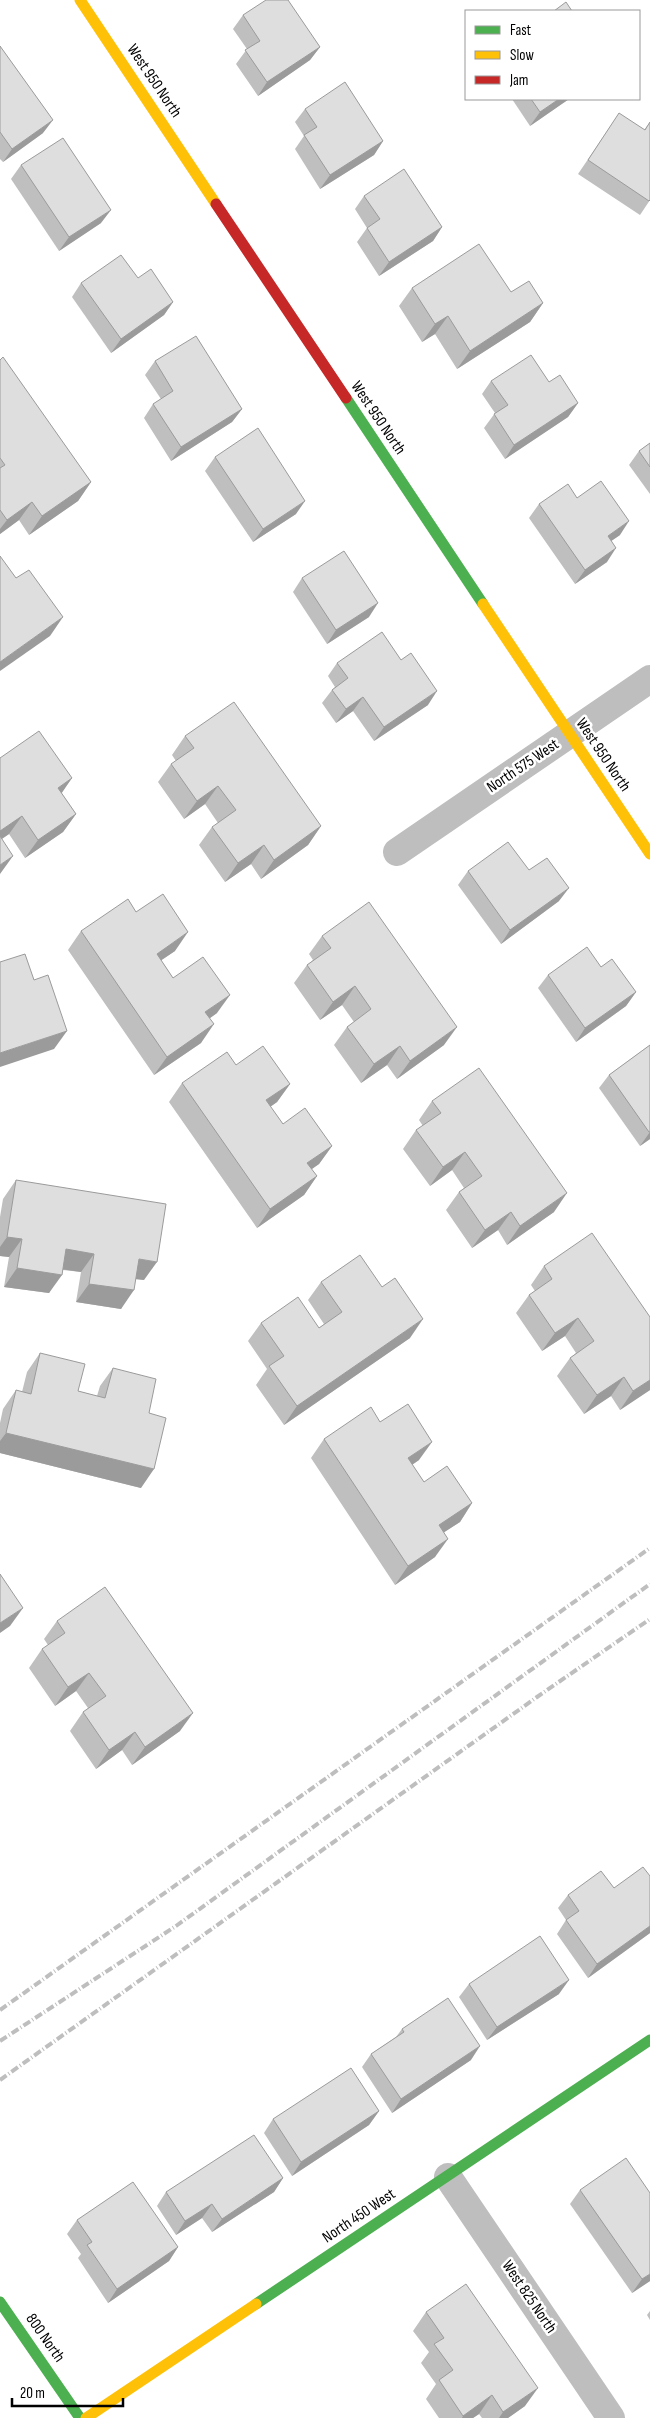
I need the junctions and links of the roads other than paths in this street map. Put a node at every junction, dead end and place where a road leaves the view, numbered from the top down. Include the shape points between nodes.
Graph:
1 (80, 0) edge
2 (650, 680) edge
3 (570, 734) junction
4 (396, 852) dead end
5 (650, 854) edge
6 (650, 2040) edge
7 (448, 2177) junction
8 (0, 2302) edge
9 (80, 2418) edge
10 (86, 2418) edge
11 (610, 2418) edge

1 - 3 street, West 950 North
2 - 3 street, North 575 West
3 - 4 street, North 575 West
3 - 5 street, West 950 North
6 - 7 street, North 450 West
7 - 10 street, North 450 West
7 - 11 street, West 825 North
8 - 9 street, 800 North

